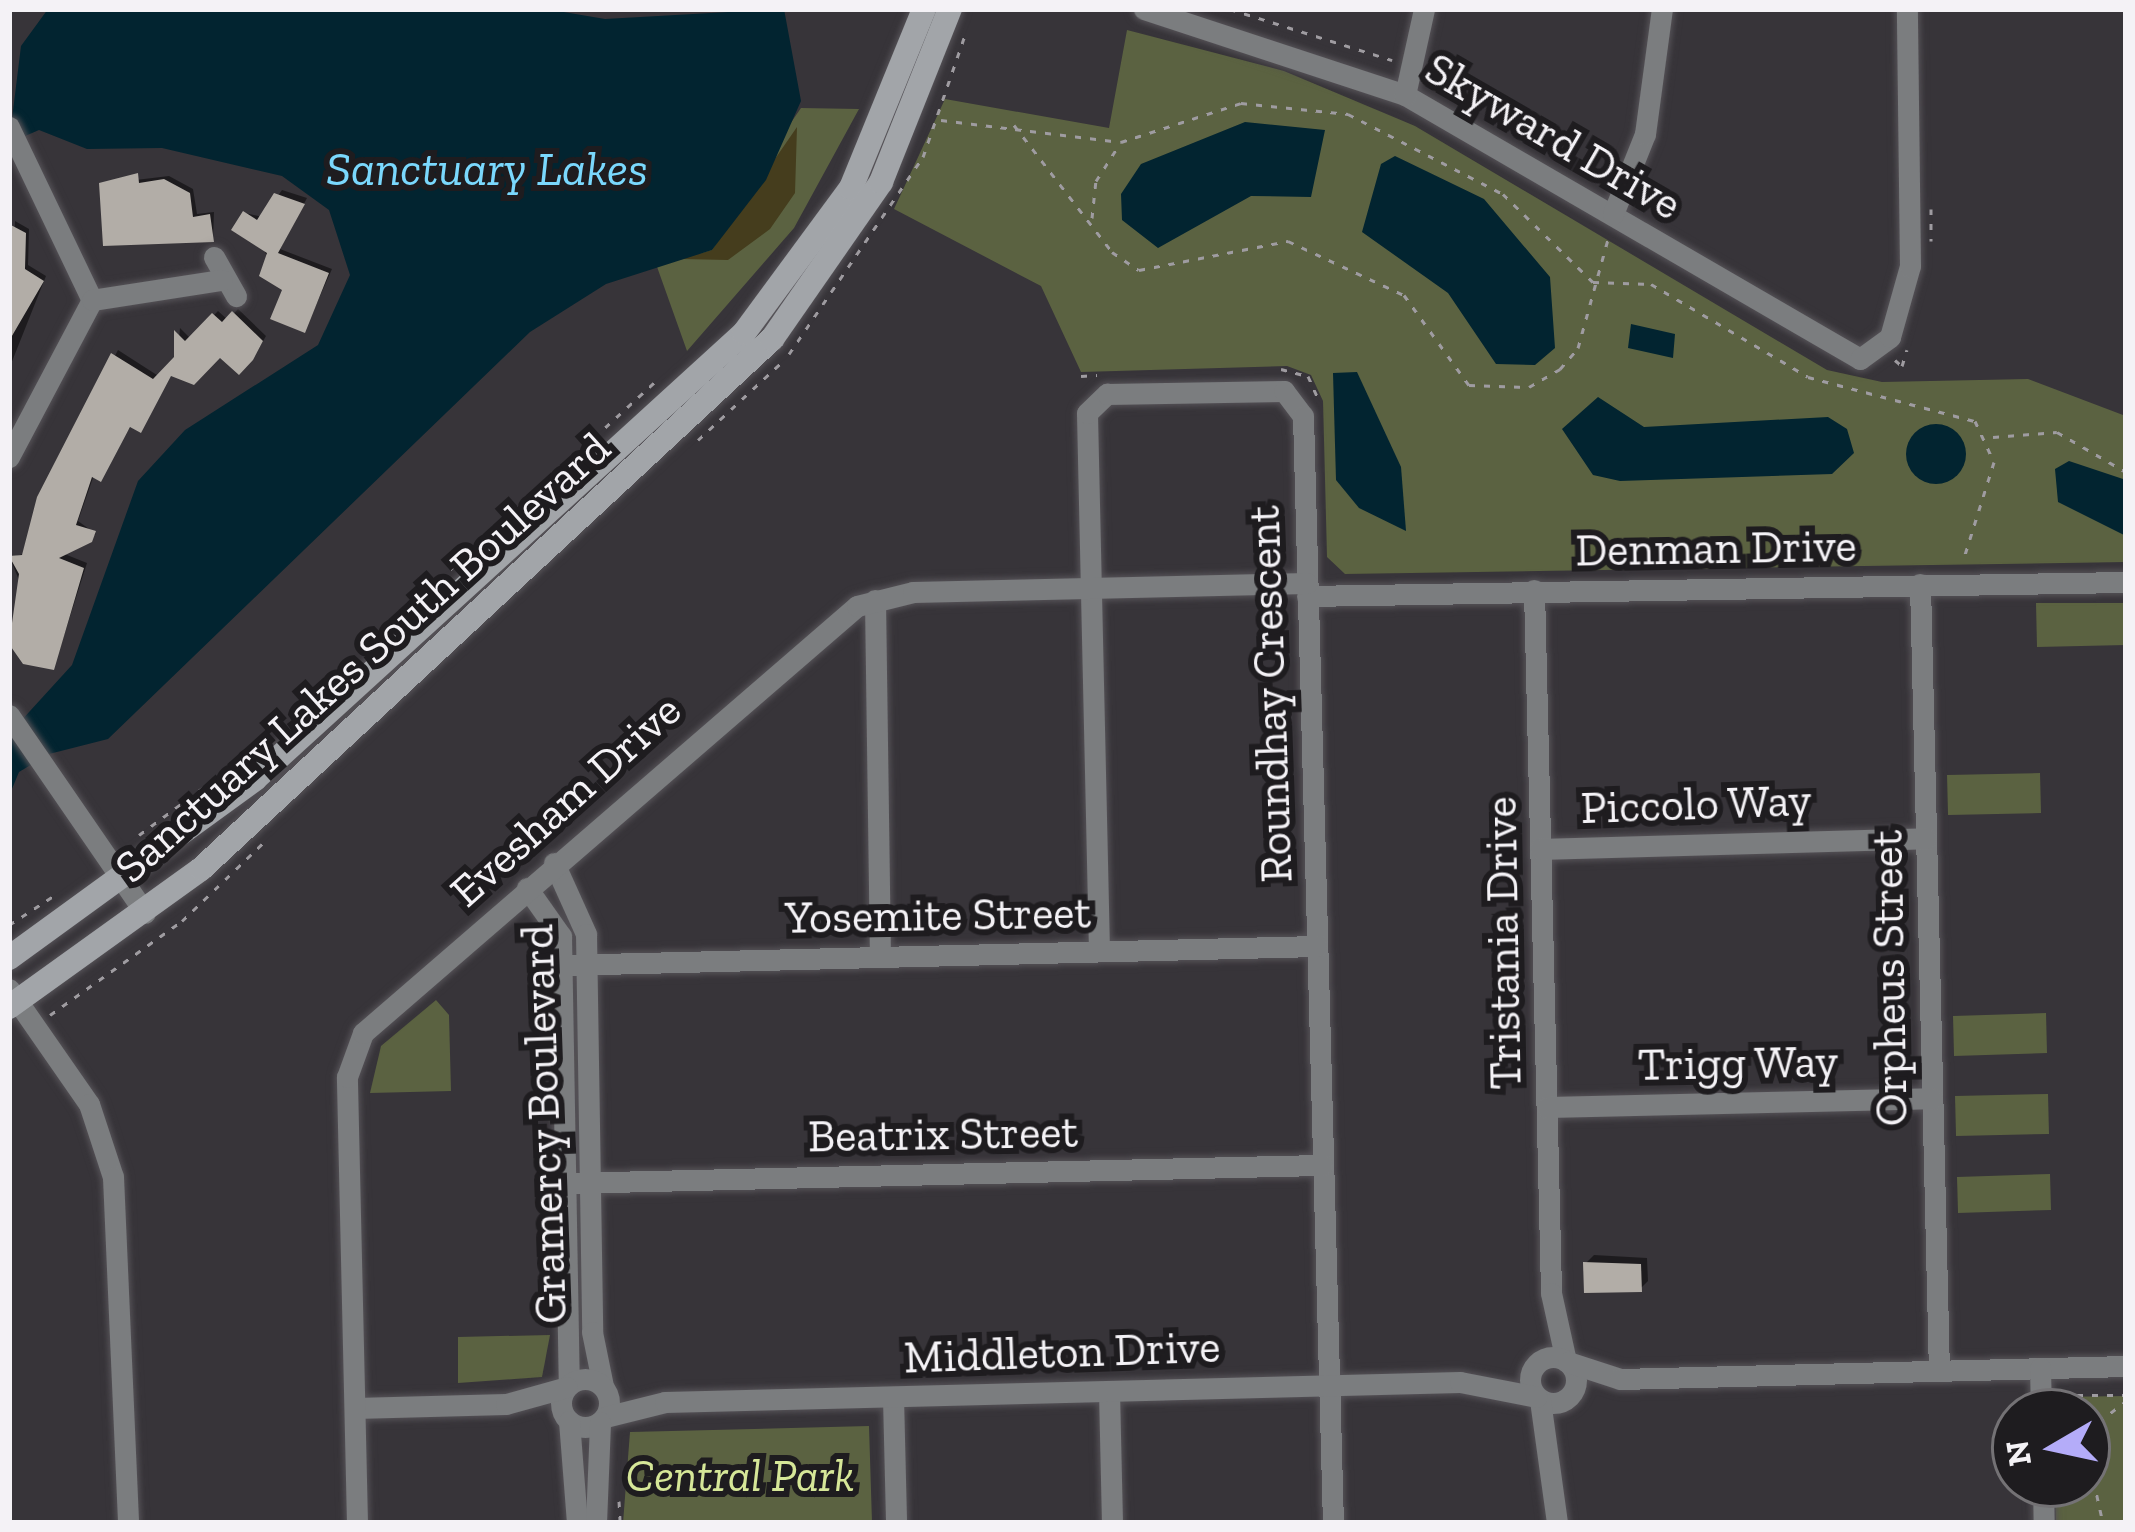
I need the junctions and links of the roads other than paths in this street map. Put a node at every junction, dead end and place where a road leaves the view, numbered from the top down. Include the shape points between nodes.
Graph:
1 (924, 9) edge
2 (1144, 9) edge
3 (1424, 9) edge
4 (1662, 9) edge
5 (1907, 9) edge
6 (1186, 14) edge
7 (959, 16) edge
8 (1405, 95) junction
9 (12, 133) edge
10 (1612, 214) junction
11 (214, 257) dead end
12 (92, 300) junction
13 (634, 427) junction
14 (654, 452) junction
15 (9, 457) edge
16 (2126, 582) edge
17 (1920, 584) junction
18 (1090, 588) junction
19 (1307, 589) junction
20 (1534, 590) junction
21 (866, 603) junction
22 (13, 722) edge
23 (1926, 838) junction
24 (1540, 849) junction
25 (554, 863) junction
26 (119, 882) junction
27 (527, 888) junction
28 (145, 913) junction
29 (1317, 946) junction
30 (1099, 951) junction
31 (880, 957) junction
32 (9, 958) edge
33 (561, 964) junction
34 (586, 964) junction
35 (12, 999) edge
36 (1932, 1097) junction
37 (1546, 1108) junction
38 (1322, 1165) junction
39 (592, 1182) junction
40 (567, 1183) junction
41 (1551, 1293) junction
42 (1567, 1362) junction
43 (1536, 1365) junction
44 (2126, 1366) edge
45 (2040, 1368) junction
46 (1939, 1370) junction
47 (1620, 1379) junction
48 (1460, 1382) junction
49 (1329, 1385) junction
50 (568, 1386) junction
51 (604, 1387) junction
52 (2041, 1388) edge
53 (1109, 1391) junction
54 (1571, 1395) junction
55 (893, 1397) junction
56 (1539, 1398) junction
57 (665, 1402) junction
58 (506, 1405) junction
59 (355, 1408) junction
60 (568, 1419) junction
61 (602, 1420) junction
62 (1555, 1449) junction
63 (128, 1523) edge
64 (357, 1523) edge
65 (577, 1523) edge
66 (596, 1523) edge
67 (896, 1523) edge
68 (1112, 1523) edge
69 (1333, 1523) edge
70 (1557, 1523) edge

1 - 13 street, Sanctuary Lakes South Boulevard via 872,146 807,258 718,359
2 - 6 street, Skyward Drive
3 - 8 street
4 - 10 street via 1645,134
5 - 10 street, Skyward Drive via 1912,252 1893,330 1875,355 1844,356
6 - 8 street, Skyward Drive
7 - 14 street, Sanctuary Lakes South Boulevard via 844,245 772,339
8 - 10 street, Skyward Drive
9 - 12 street
11 - 12 street via 228,288
12 - 15 street
13 - 14 street, Sanctuary Lakes South Boulevard
13 - 26 street, Sanctuary Lakes South Boulevard via 305,737
14 - 28 street, Sanctuary Lakes South Boulevard
16 - 17 street, Denman Drive
17 - 20 street, Denman Drive
17 - 23 street, Orpheus Street
18 - 19 street
18 - 19 street, Roundhay Crescent via 1090,406 1107,394 1164,392 1296,397
18 - 21 street
18 - 30 street
19 - 20 street, Denman Drive
19 - 29 street, Roundhay Crescent
20 - 24 street, Tristania Drive
21 - 25 street, Evesham Drive
21 - 31 street
22 - 26 street
23 - 24 street, Piccolo Way
23 - 36 street, Orpheus Street
24 - 37 street, Tristania Drive
25 - 27 street, Evesham Drive
25 - 34 street, Gramercy Boulevard via 582,916
26 - 28 street
26 - 32 street, Sanctuary Lakes South Boulevard
27 - 33 street, Gramercy Boulevard via 555,916
27 - 59 street, Evesham Drive via 350,1053
28 - 35 street, Sanctuary Lakes South Boulevard
29 - 30 street, Yosemite Street
29 - 38 street, Roundhay Crescent
30 - 31 street, Yosemite Street
31 - 34 street, Yosemite Street
33 - 34 street, Yosemite Street
33 - 40 street, Gramercy Boulevard
34 - 39 street, Gramercy Boulevard
35 - 63 street via 89,1104 112,1177
36 - 37 street, Trigg Way
36 - 46 street, Orpheus Street
37 - 41 street, Tristania Drive
38 - 39 street, Beatrix Street
38 - 49 street, Roundhay Crescent
39 - 40 street, Beatrix Street
39 - 51 street, Gramercy Boulevard
40 - 50 street, Gramercy Boulevard
41 - 42 street, Tristania Drive
41 - 43 street, Tristania Drive
42 - 43 street, Middleton Drive
42 - 47 street
42 - 54 street, Tristania Drive
43 - 48 street, Middleton Drive
43 - 56 street, Tristania Drive
44 - 45 street
45 - 46 street
45 - 52 street
46 - 47 street
47 - 54 street
48 - 49 street, Middleton Drive
48 - 56 street, Middleton Drive
49 - 53 street, Middleton Drive
49 - 69 street, Roundhay Crescent
50 - 51 street, Middleton Drive
50 - 58 street, Middleton Drive
50 - 60 street, Gramercy Boulevard
51 - 57 street, Middleton Drive
51 - 61 street, Gramercy Boulevard
53 - 55 street, Middleton Drive
53 - 68 street
54 - 56 street, Middleton Drive
54 - 62 street
55 - 57 street, Middleton Drive
55 - 67 street
56 - 62 street
57 - 61 street, Middleton Drive
58 - 59 street
58 - 60 street, Middleton Drive
59 - 64 street, Evesham Drive
60 - 61 street, Middleton Drive
60 - 65 street
61 - 66 street
62 - 70 street

